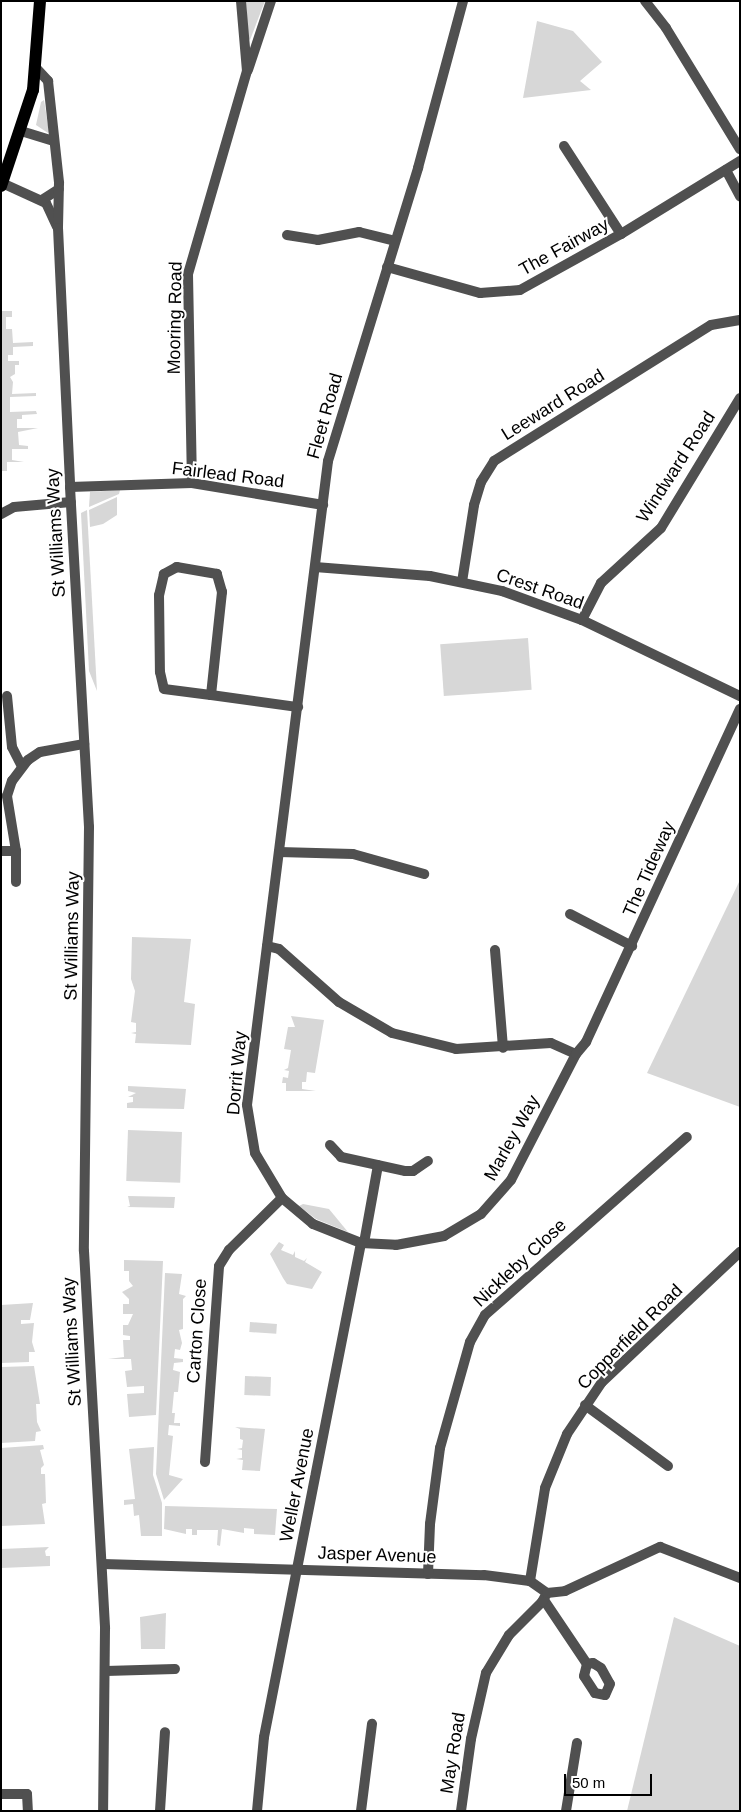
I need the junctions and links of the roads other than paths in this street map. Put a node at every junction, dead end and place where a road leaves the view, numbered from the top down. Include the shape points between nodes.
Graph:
1 (40, 1) edge
2 (241, 1) edge
3 (271, 1) edge
4 (463, 1) edge
5 (651, 3) edge
6 (36, 68) junction
7 (247, 71) junction
8 (22, 132) junction
9 (54, 141) junction
10 (564, 146) dead end
11 (740, 149) edge
12 (740, 161) edge
13 (726, 170) junction
14 (2, 184) edge
15 (59, 189) junction
16 (740, 196) edge
17 (42, 200) junction
18 (58, 228) junction
19 (621, 234) junction
20 (287, 235) dead end
21 (395, 241) junction
22 (387, 267) junction
23 (740, 320) edge
24 (740, 398) edge
25 (192, 483) junction
26 (70, 487) junction
27 (70, 502) junction
28 (323, 505) junction
29 (1, 514) edge
30 (315, 567) junction
31 (462, 582) junction
32 (582, 620) junction
33 (211, 695) junction
34 (7, 696) dead end
35 (740, 696) edge
36 (298, 707) junction
37 (740, 709) edge
38 (84, 744) junction
39 (22, 766) junction
40 (1, 851) edge
41 (16, 851) junction
42 (280, 852) junction
43 (424, 874) dead end
44 (16, 882) dead end
45 (570, 914) dead end
46 (267, 946) junction
47 (632, 946) junction
48 (495, 950) dead end
49 (586, 1042) joint
50 (503, 1048) junction
51 (576, 1054) junction
52 (688, 1136) dead end
53 (330, 1145) dead end
54 (428, 1161) dead end
55 (378, 1165) junction
56 (282, 1198) junction
57 (362, 1243) junction
58 (740, 1252) edge
59 (585, 1405) junction
60 (205, 1462) dead end
61 (668, 1466) dead end
62 (103, 1564) junction
63 (298, 1569) junction
64 (428, 1574) junction
65 (740, 1578) edge
66 (530, 1581) junction
67 (545, 1597) junction
68 (587, 1664) dead end
69 (176, 1669) dead end
70 (106, 1671) junction
71 (372, 1724) dead end
72 (165, 1732) dead end
73 (577, 1743) dead end
74 (1, 1794) edge
75 (28, 1811) edge
76 (103, 1811) edge
77 (160, 1811) edge
78 (257, 1811) edge
79 (361, 1811) edge
80 (461, 1811) edge
81 (566, 1811) edge

1 - 6 main road
2 - 7 street, Mooring Road
3 - 7 street, Mooring Road
4 - 21 street, Fleet Road
5 - 11 street
6 - 8 main road
6 - 9 street, St Williams Way via 48,81
7 - 25 street, Mooring Road via 188,274
8 - 9 street
8 - 14 main road
9 - 15 street, St Williams Way
10 - 19 street
12 - 13 street, The Fairway
13 - 16 street
13 - 19 street, The Fairway
14 - 17 street
15 - 17 street
15 - 18 street, St Williams Way
17 - 18 street via 51,209
18 - 26 street, St Williams Way
19 - 22 street, The Fairway via 520,290 480,293
20 - 21 street via 318,240 359,232
21 - 22 street, Fleet Road
22 - 28 street, Fleet Road via 332,442
23 - 31 street, Leeward Road via 711,325 494,461 481,482 474,505
24 - 32 street, Windward Road via 661,528 601,583
25 - 26 street, Fairlead Road
25 - 28 street, Fairlead Road
26 - 27 street, St Williams Way
27 - 29 street via 14,507
27 - 38 street, St Williams Way
28 - 30 street, Fleet Road
30 - 31 street, Crest Road
30 - 36 street, Fleet Road
31 - 32 street, Crest Road via 544,604
32 - 35 street, Crest Road
33 - 33 street via 164,689 160,672 159,596 164,574 177,567 216,574 222,592
33 - 36 street
34 - 39 street via 12,747
36 - 42 street, Fleet Road
37 - 47 street, The Tideway
38 - 39 street via 45,750
38 - 62 street, St Williams Way via 89,858 84,1251
39 - 41 street via 7,796
40 - 41 street
41 - 44 street
42 - 43 street via 353,854
42 - 46 street, Dorrit Way
45 - 47 street
46 - 50 street via 278,948 327,992 384,1029 445,1047
46 - 56 street, Dorrit Way via 247,1114 255,1153
47 - 49 street, The Tideway
48 - 50 street
49 - 51 street, Marley Way
50 - 51 street via 551,1043
51 - 57 street, Marley Way via 514,1175 481,1214 434,1239 396,1245
52 - 64 street, Nickleby Close via 485,1315 470,1342 440,1448 430,1524
53 - 55 street via 341,1157
54 - 55 street via 410,1171
55 - 57 street, Weller Avenue
56 - 57 street, Dorrit Way via 318,1227
56 - 60 street, Carton Close via 229,1250 219,1266
57 - 63 street, Weller Avenue
58 - 59 street, Copperfield Road via 602,1382
59 - 61 street
59 - 66 street, Copperfield Road via 567,1434 545,1488
62 - 63 street, Jasper Avenue
62 - 70 street, St Williams Way
63 - 64 street, Jasper Avenue
63 - 78 street, Weller Avenue via 264,1734
64 - 66 street, Jasper Avenue via 510,1576
65 - 67 street via 672,1549 658,1547
66 - 67 street
67 - 68 street
67 - 80 street, May Road via 499,1648 486,1673 478,1700
69 - 70 street
70 - 76 street, St Williams Way
71 - 79 street
72 - 77 street
73 - 81 street
74 - 75 street via 27,1794

